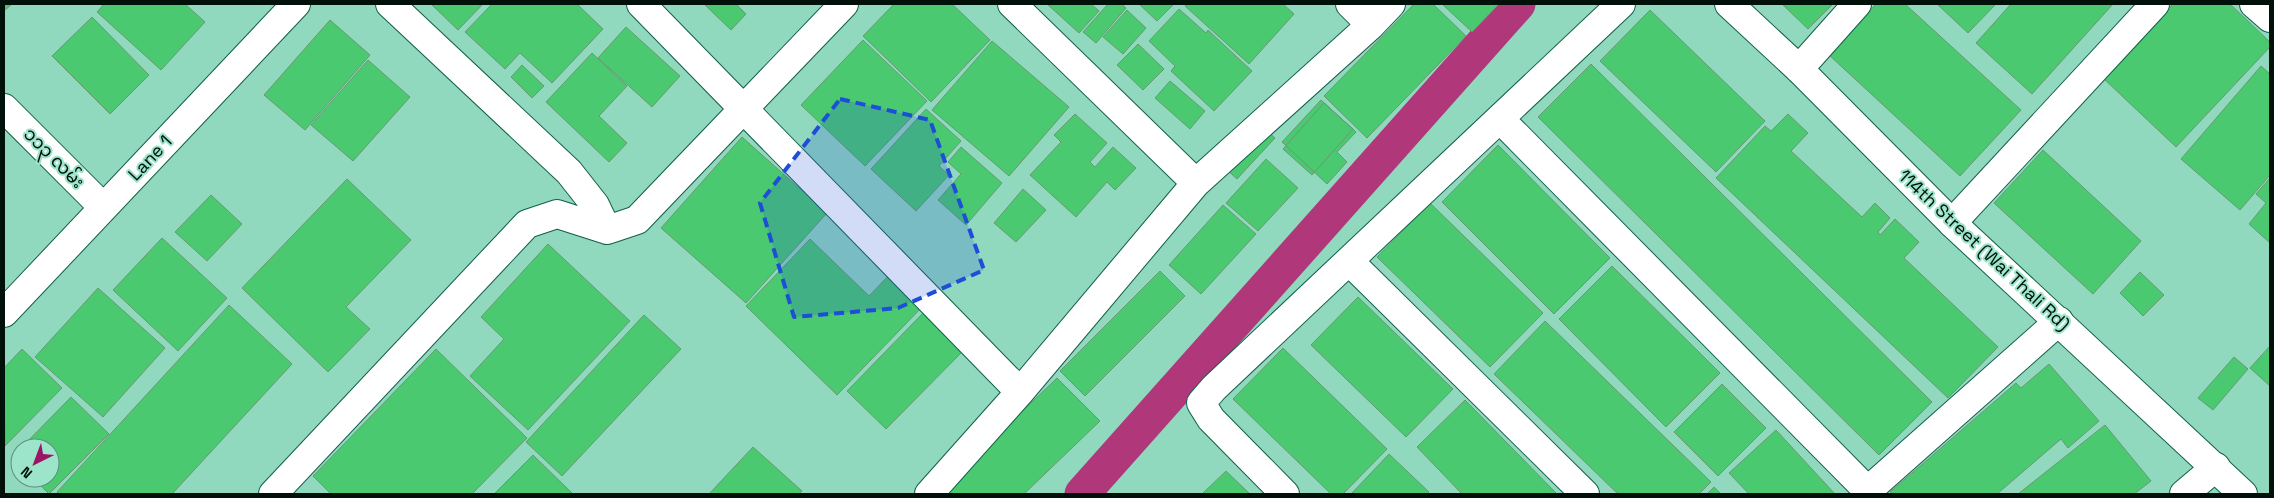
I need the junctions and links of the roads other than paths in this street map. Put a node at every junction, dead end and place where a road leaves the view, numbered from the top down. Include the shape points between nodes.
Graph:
1 (296, 4) edge
2 (390, 4) edge
3 (641, 4) edge
4 (844, 4) edge
5 (1012, 4) edge
6 (1350, 4) edge
7 (1391, 4) edge
8 (1621, 4) edge
9 (1729, 4) edge
10 (1858, 4) edge
11 (2155, 4) edge
12 (2254, 4) edge
13 (2270, 18) edge
14 (1371, 25) junction
15 (1799, 69) junction
16 (4, 108) edge
17 (745, 109) junction
18 (1500, 119) junction
19 (1196, 183) junction
20 (103, 208) junction
21 (1952, 223) junction
22 (607, 230) junction
23 (1349, 261) junction
24 (4, 313) edge
25 (2059, 321) junction
26 (1020, 392) junction
27 (2216, 468) junction
28 (1866, 493) edge
29 (273, 494) edge
30 (929, 494) edge
31 (1285, 494) edge
32 (1585, 494) edge
33 (2184, 494) edge
34 (2243, 494) edge

1 - 20 street, Lane 1
2 - 22 street via 569,172 595,204
3 - 17 street
4 - 17 street
5 - 19 street
6 - 14 street
7 - 14 street
8 - 18 street
9 - 15 street, 114th Street (Wai Thali Rd)
10 - 15 street
11 - 21 street
12 - 13 street
14 - 19 street
15 - 21 street, 114th Street (Wai Thali Rd)
16 - 20 street, ၁၁၃ လမ်း
17 - 22 street via 637,220
17 - 26 street
18 - 23 street
18 - 28 street
19 - 26 street
20 - 24 street, Lane 1
21 - 25 street, 114th Street (Wai Thali Rd)
22 - 29 street via 556,214 527,224
23 - 31 street via 1202,403 1211,420
23 - 32 street
25 - 27 street, 114th Street (Wai Thali Rd)
25 - 28 street
26 - 30 street
27 - 33 street
27 - 34 street, 114th Street (Wai Thali Rd)

